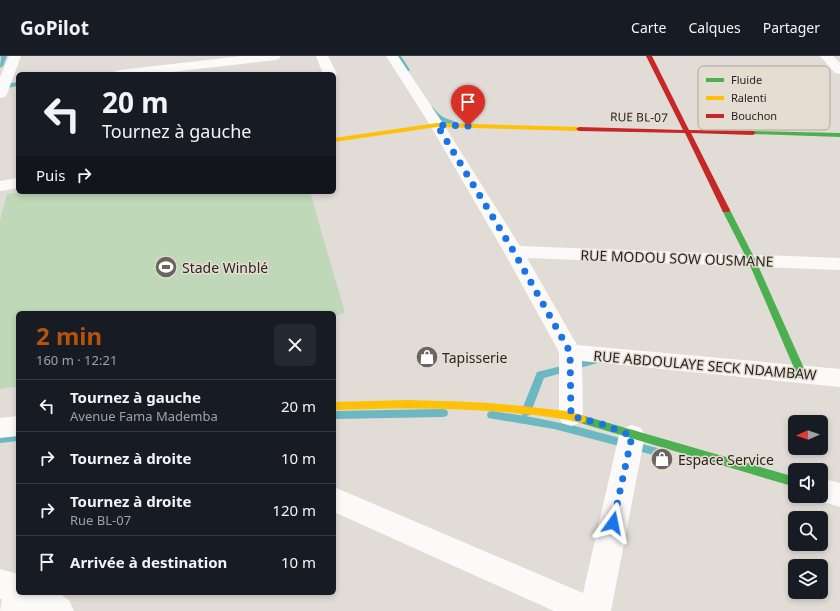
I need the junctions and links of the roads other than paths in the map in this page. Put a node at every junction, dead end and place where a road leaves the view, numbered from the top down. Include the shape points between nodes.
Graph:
1 (15, 56) edge
2 (275, 56) edge
3 (322, 56) edge
4 (392, 56) edge
5 (649, 56) edge
6 (826, 56) edge
7 (190, 70) edge
8 (840, 70) edge
9 (155, 72) edge
10 (329, 72) edge
11 (16, 86) edge
12 (1, 90) edge
13 (437, 125) junction
14 (686, 130) junction
15 (840, 135) edge
16 (336, 140) edge
17 (16, 183) edge
18 (0, 186) edge
19 (514, 252) junction
20 (752, 261) junction
21 (840, 264) edge
22 (570, 352) junction
23 (802, 375) junction
24 (840, 378) edge
25 (336, 406) edge
26 (571, 416) junction
27 (16, 426) edge
28 (0, 428) edge
29 (632, 436) junction
30 (788, 480) edge
31 (828, 492) edge
32 (840, 495) edge
33 (336, 500) edge
34 (0, 584) edge
35 (16, 588) edge
36 (24, 595) edge
37 (33, 595) edge
38 (12, 611) edge
39 (58, 611) edge
40 (590, 611) edge
41 (595, 611) edge

1 - 12 street
2 - 7 street
3 - 10 street
4 - 13 street
5 - 14 street
6 - 8 street
7 - 9 street
11 - 12 street
13 - 14 street, RUE BL-07
13 - 16 street, RUE BL-07
13 - 19 street
14 - 15 street, RUE BL-07
14 - 20 street
17 - 18 street
19 - 20 street, RUE MODOU SOW OUSMANE
19 - 22 street
20 - 21 street, RUE MODOU SOW OUSMANE
20 - 23 street
22 - 23 street, RUE ABDOULAYE SECK NDAMBAW
22 - 26 street
23 - 24 street, RUE ABDOULAYE SECK NDAMBAW
25 - 26 street via 465,405
26 - 29 street via 602,424
27 - 28 street
29 - 30 street
29 - 41 street
31 - 32 street
33 - 40 street
34 - 35 street
36 - 38 street
37 - 39 street

